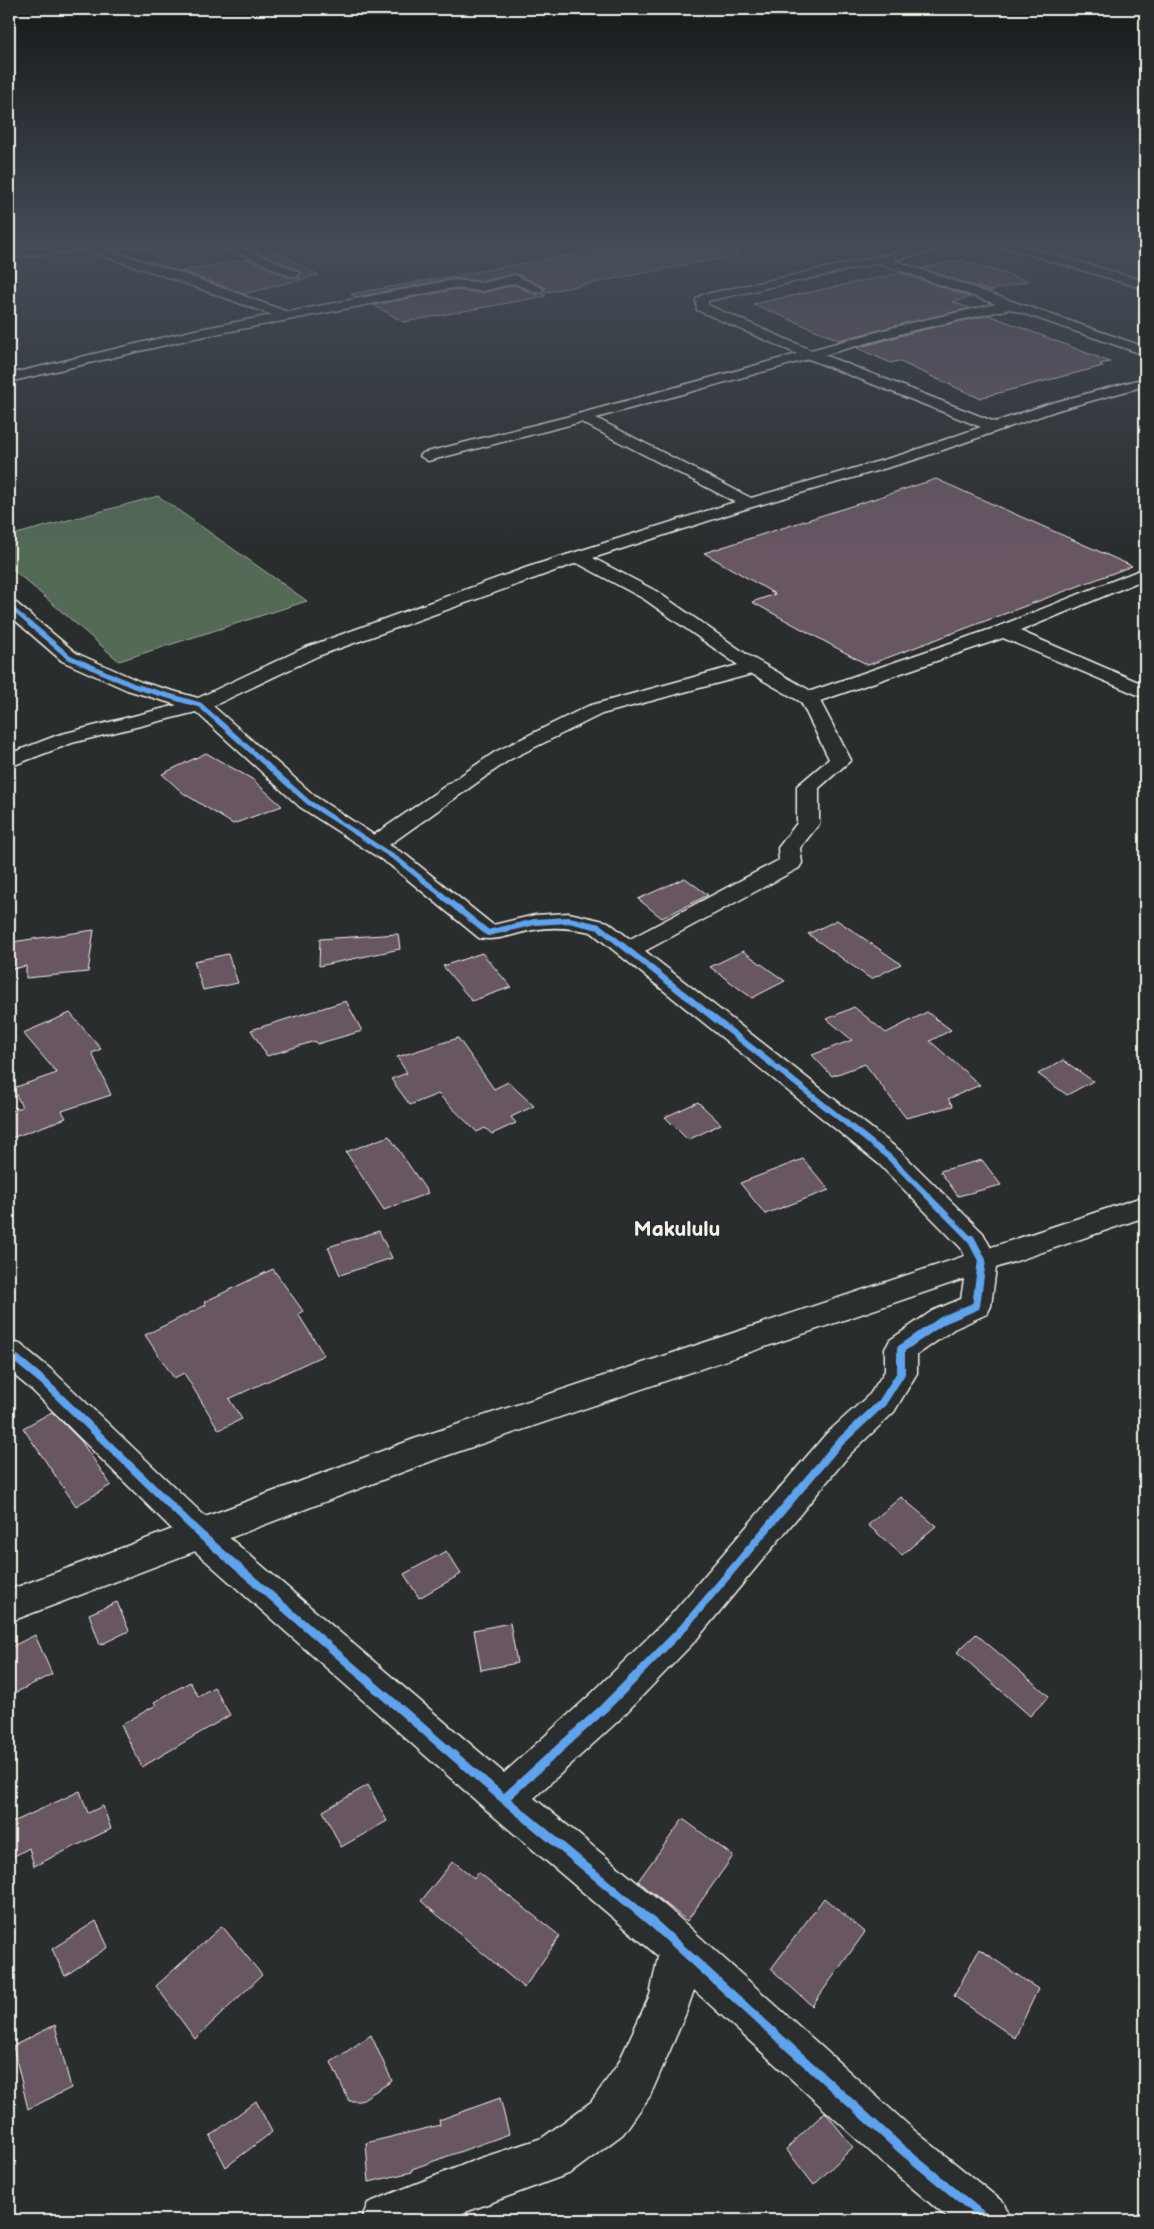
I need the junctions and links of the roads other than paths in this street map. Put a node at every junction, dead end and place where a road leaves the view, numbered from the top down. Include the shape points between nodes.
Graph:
1 (148, 345) edge
2 (786, 345) edge
3 (847, 345) edge
4 (1127, 345) edge
5 (1145, 351) edge
6 (813, 355) junction
7 (9, 378) edge
8 (1145, 382) edge
9 (584, 417) junction
10 (997, 428) junction
11 (428, 456) dead end
12 (750, 503) junction
13 (580, 558) junction
14 (1145, 573) edge
15 (9, 606) edge
16 (1004, 631) junction
17 (754, 667) junction
18 (1145, 692) edge
19 (809, 698) junction
20 (200, 705) junction
21 (9, 762) edge
22 (374, 845) junction
23 (630, 950) junction
24 (1145, 1206) edge
25 (982, 1260) junction
26 (9, 1353) edge
27 (200, 1534) junction
28 (9, 1606) edge
29 (504, 1799) junction
30 (681, 1948) junction
31 (385, 2220) edge
32 (987, 2220) edge

1 - 7 street
2 - 6 street
3 - 6 street
4 - 5 street
6 - 9 street
6 - 10 street
8 - 10 street via 1053,407
9 - 11 street
9 - 12 street
10 - 12 street
12 - 13 street
13 - 17 street via 650,595
13 - 20 street via 534,571 311,652
14 - 16 street
15 - 20 street via 69,658 134,686
16 - 18 street
16 - 19 street
17 - 19 street
17 - 22 street via 595,710 502,756
19 - 23 street via 840,760 808,786 808,824 789,848 791,863
20 - 21 street via 65,739
20 - 22 street via 308,802
22 - 23 street via 398,860 488,933 535,922 569,920 599,927
23 - 25 street via 889,1157 972,1241
24 - 25 street
25 - 27 street via 426,1449
25 - 29 street via 976,1306 943,1320 901,1349 901,1373 882,1403 838,1444 683,1628 604,1708
26 - 27 street via 43,1380
27 - 28 street
27 - 29 street
29 - 30 street
30 - 31 street via 671,1998 634,2080 607,2118 555,2157
30 - 32 street via 900,2148

